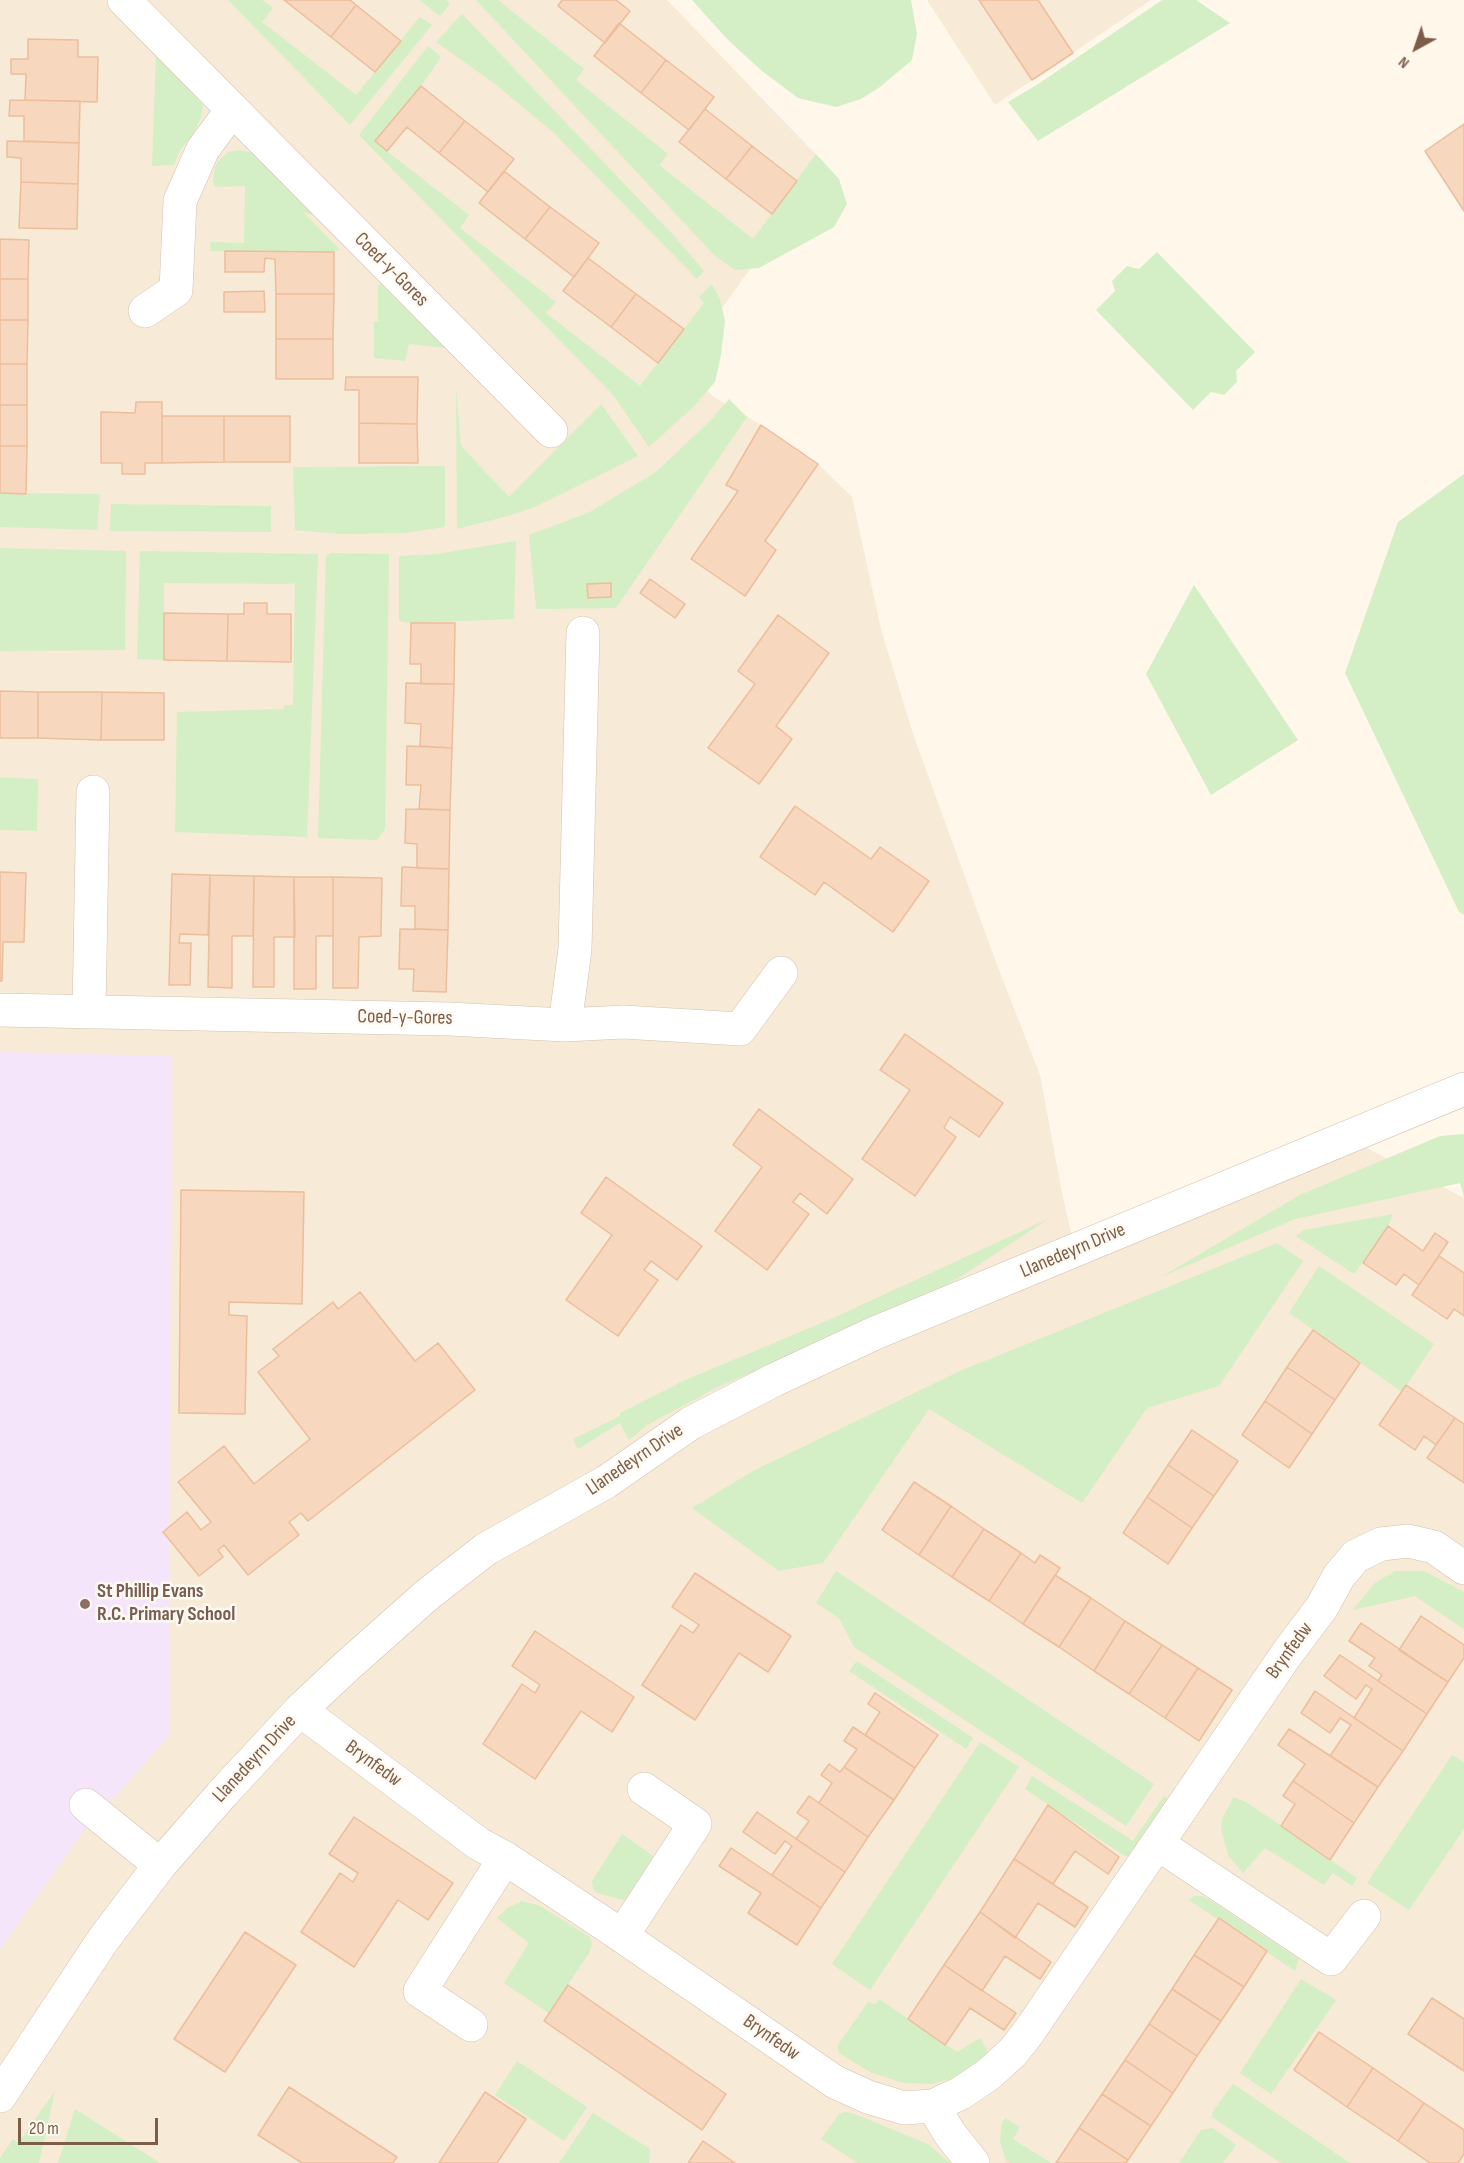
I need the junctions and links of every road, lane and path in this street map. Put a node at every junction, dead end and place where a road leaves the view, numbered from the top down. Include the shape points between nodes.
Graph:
1 (124, 0) edge
2 (232, 110) junction
3 (145, 312) dead end
4 (551, 431) dead end
5 (583, 633) dead end
6 (93, 792) dead end
7 (781, 973) dead end
8 (0, 1010) edge
9 (89, 1012) junction
10 (565, 1025) junction
11 (1464, 1089) edge
12 (1464, 1568) edge
13 (300, 1710) junction
14 (644, 1789) dead end
15 (86, 1805) dead end
16 (1158, 1844) junction
17 (505, 1858) junction
18 (160, 1865) junction
19 (1364, 1916) dead end
20 (622, 1936) junction
21 (471, 2025) dead end
22 (0, 2096) edge
23 (933, 2106) junction
24 (973, 2163) edge

1 - 2 street, Coed-y-Gores
2 - 3 street via 203,149 180,201 176,290
2 - 4 street, Coed-y-Gores
5 - 10 street via 575,949
6 - 9 street
7 - 10 street, Coed-y-Gores via 740,1029 624,1022
8 - 9 street, Coed-y-Gores
9 - 10 street, Coed-y-Gores
11 - 13 street, Llanedeyrn Drive via 875,1333 691,1423 606,1482 486,1549 427,1595
12 - 16 street, Brynfedw via 1434,1547 1408,1540 1381,1544 1356,1556
13 - 17 street, Brynfedw via 479,1844
13 - 18 street, Llanedeyrn Drive
14 - 20 street via 695,1824
15 - 18 street
16 - 19 street via 1331,1959
16 - 23 street, Brynfedw via 1013,2052 961,2093
17 - 20 street, Brynfedw
17 - 21 street via 420,1991
18 - 22 street, Llanedeyrn Drive via 103,1940
20 - 23 street, Brynfedw via 835,2082 904,2108
23 - 24 street

